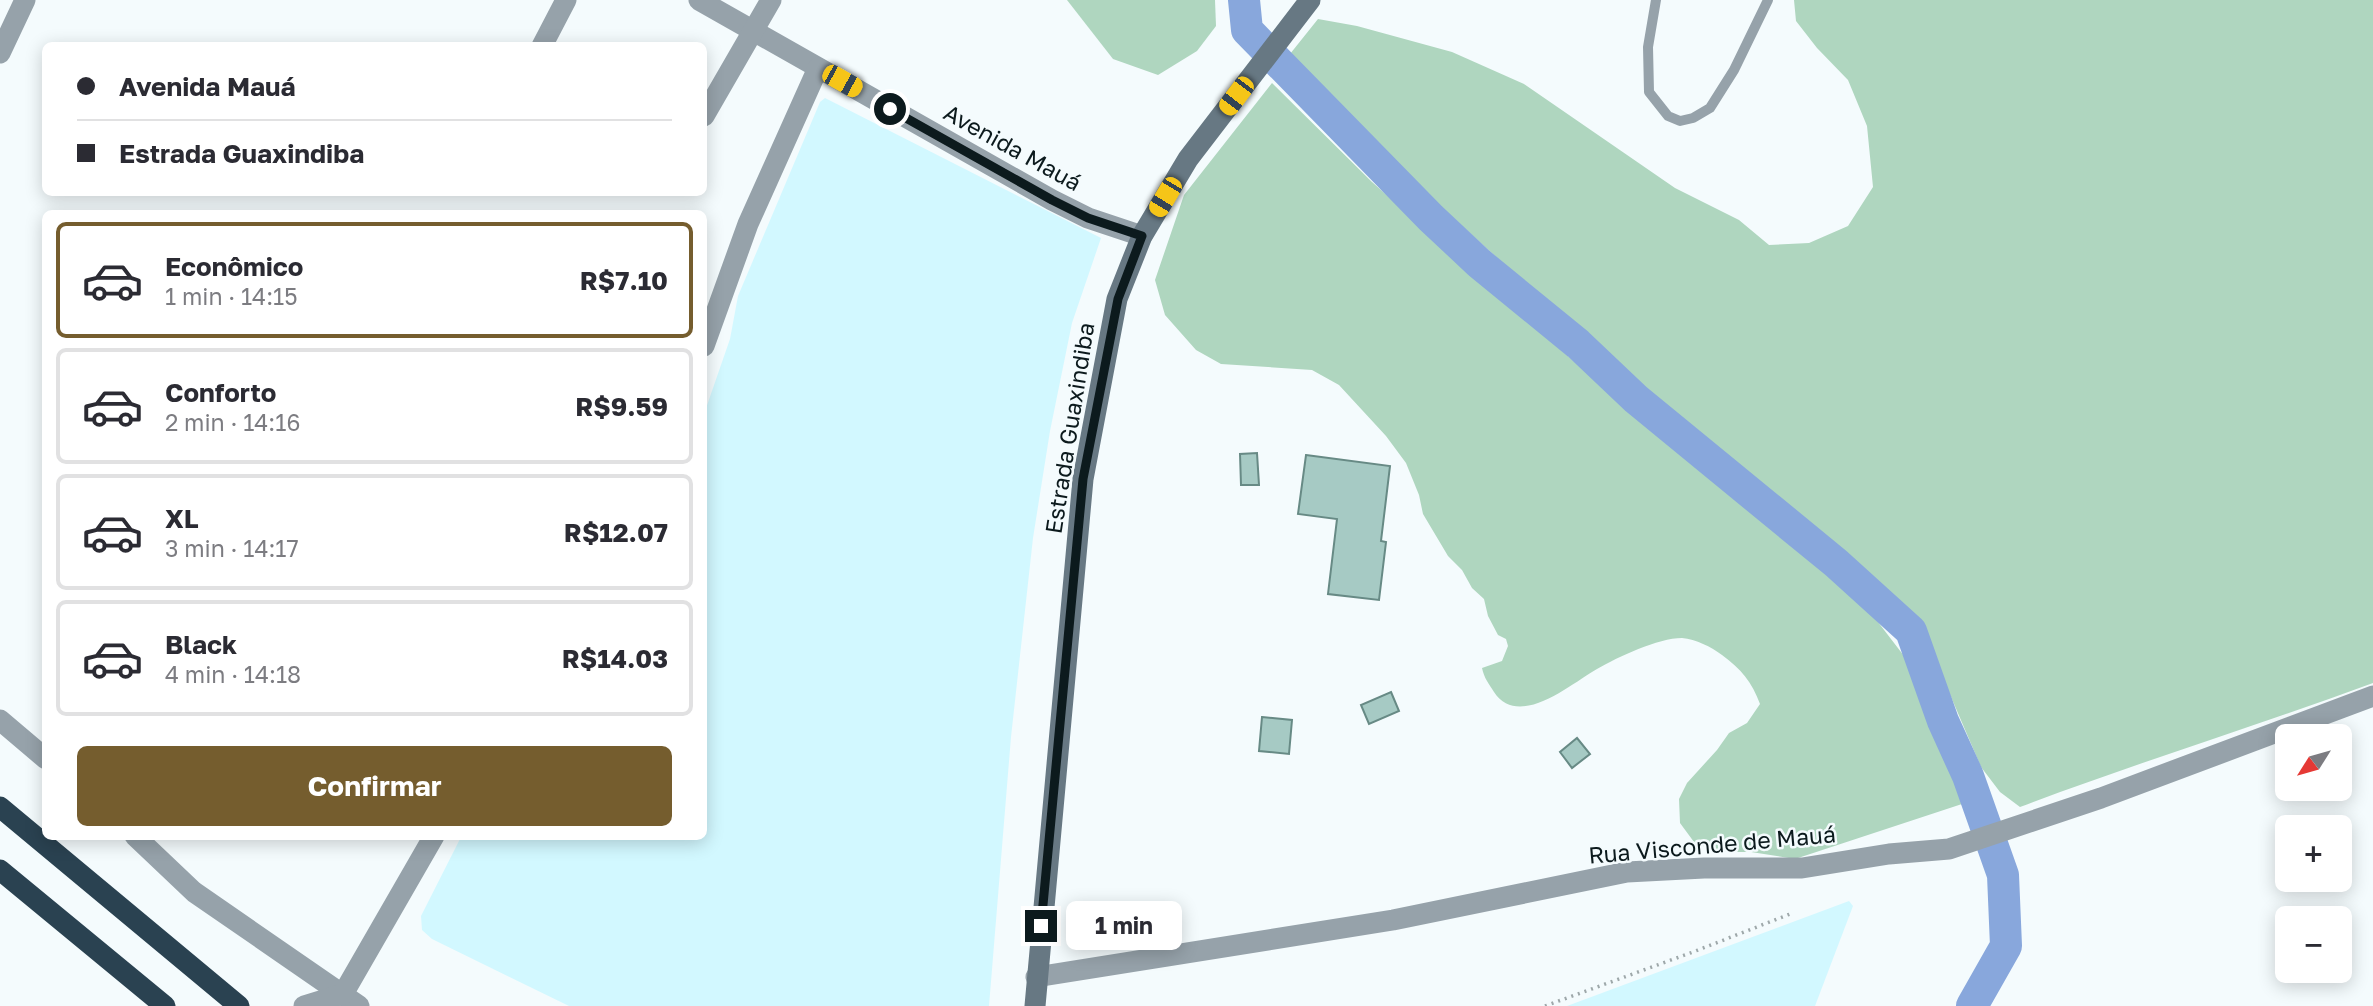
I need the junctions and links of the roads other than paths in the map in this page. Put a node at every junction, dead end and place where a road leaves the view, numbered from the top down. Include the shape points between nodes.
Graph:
1 (25, 0) edge
2 (566, 0) edge
3 (699, 0) edge
4 (771, 0) edge
5 (1310, 0) edge
6 (1656, 0) edge
7 (1768, 0) edge
8 (754, 30) junction
9 (544, 42) edge
10 (0, 53) edge
11 (818, 68) junction
12 (707, 111) edge
13 (1142, 236) junction
14 (707, 338) edge
15 (2373, 696) edge
16 (0, 720) edge
17 (42, 755) edge
18 (0, 807) edge
19 (139, 840) edge
20 (433, 840) edge
21 (0, 870) edge
22 (1036, 976) junction
23 (351, 1000) edge
24 (165, 1006) edge
25 (239, 1006) edge
26 (304, 1006) edge
27 (1034, 1006) edge

1 - 10 street
2 - 9 street
3 - 8 street, Avenida Mauá
4 - 8 street
5 - 13 street, Estrada Guaxindiba via 1188,159
6 - 7 lane via 1648,47 1650,92 1668,116 1680,121 1710,108
8 - 11 street, Avenida Mauá
8 - 12 street
11 - 13 street, Avenida Mauá via 1052,200
11 - 14 street via 748,224
13 - 22 street, Estrada Guaxindiba via 1118,299 1083,479
15 - 22 street, Rua Visconde de Mauá via 1958,847 1802,868 1627,872 1393,920
16 - 17 street
18 - 25 highway
19 - 23 street via 210,905
20 - 23 street via 357,966
21 - 24 highway
22 - 27 street, Estrada Guaxindiba
23 - 26 street

